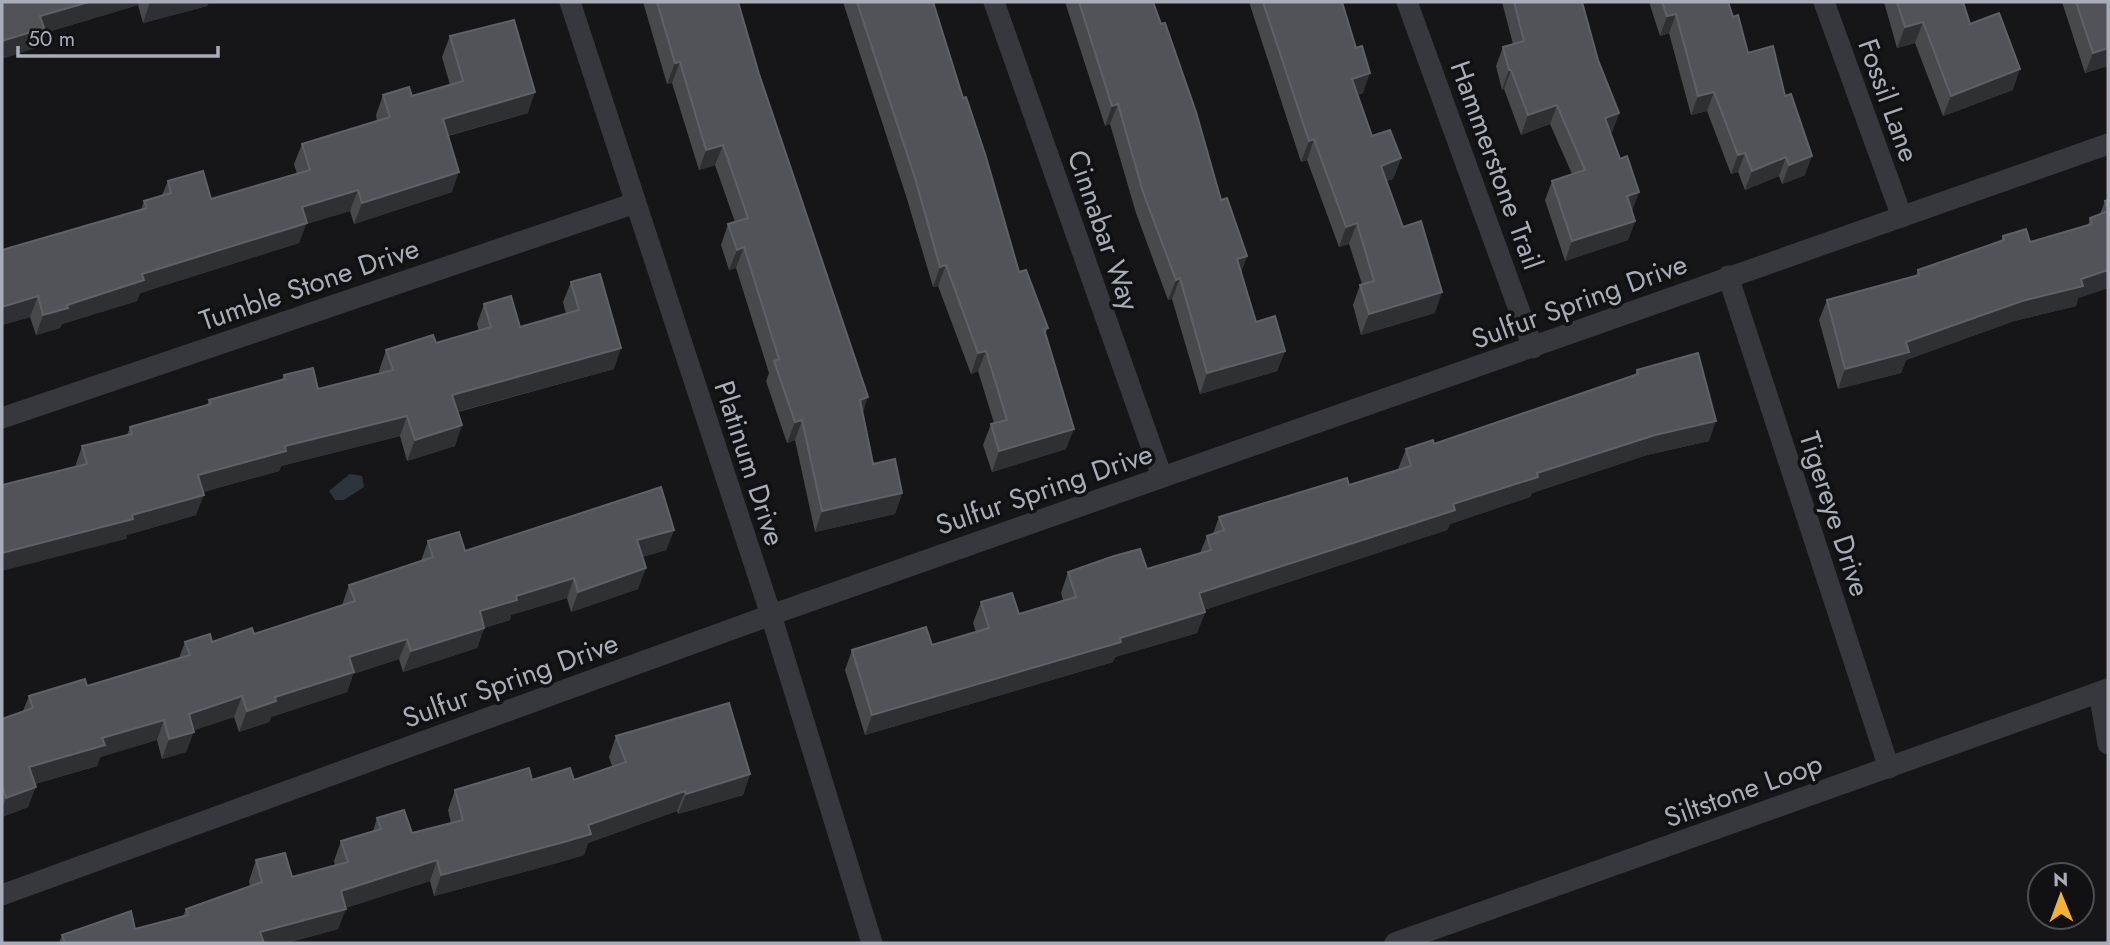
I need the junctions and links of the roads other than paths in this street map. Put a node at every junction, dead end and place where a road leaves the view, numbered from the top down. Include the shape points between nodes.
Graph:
1 (570, 2) edge
2 (994, 2) edge
3 (1407, 2) edge
4 (1824, 2) edge
5 (2108, 144) edge
6 (635, 202) junction
7 (1902, 217) junction
8 (1728, 276) junction
9 (1533, 348) junction
10 (2, 418) edge
11 (1162, 477) junction
12 (771, 615) junction
13 (2104, 691) edge
14 (2108, 744) edge
15 (1889, 768) junction
16 (2, 895) edge
17 (872, 943) edge
18 (1395, 943) edge

1 - 6 street, Platinum Drive
2 - 11 street, Cinnabar Way
3 - 9 street, Hammerstone Trail
4 - 7 street, Fossil Lane
5 - 7 street, Sulfur Spring Drive
6 - 10 street, Tumble Stone Drive
6 - 12 street, Platinum Drive
7 - 8 street, Sulfur Spring Drive
8 - 9 street, Sulfur Spring Drive
8 - 15 street, Tigereye Drive
9 - 11 street, Sulfur Spring Drive
11 - 12 street, Sulfur Spring Drive
12 - 16 street, Sulfur Spring Drive
12 - 17 street, Platinum Drive
13 - 14 street
13 - 15 street, Siltstone Loop
15 - 18 street, Siltstone Loop

